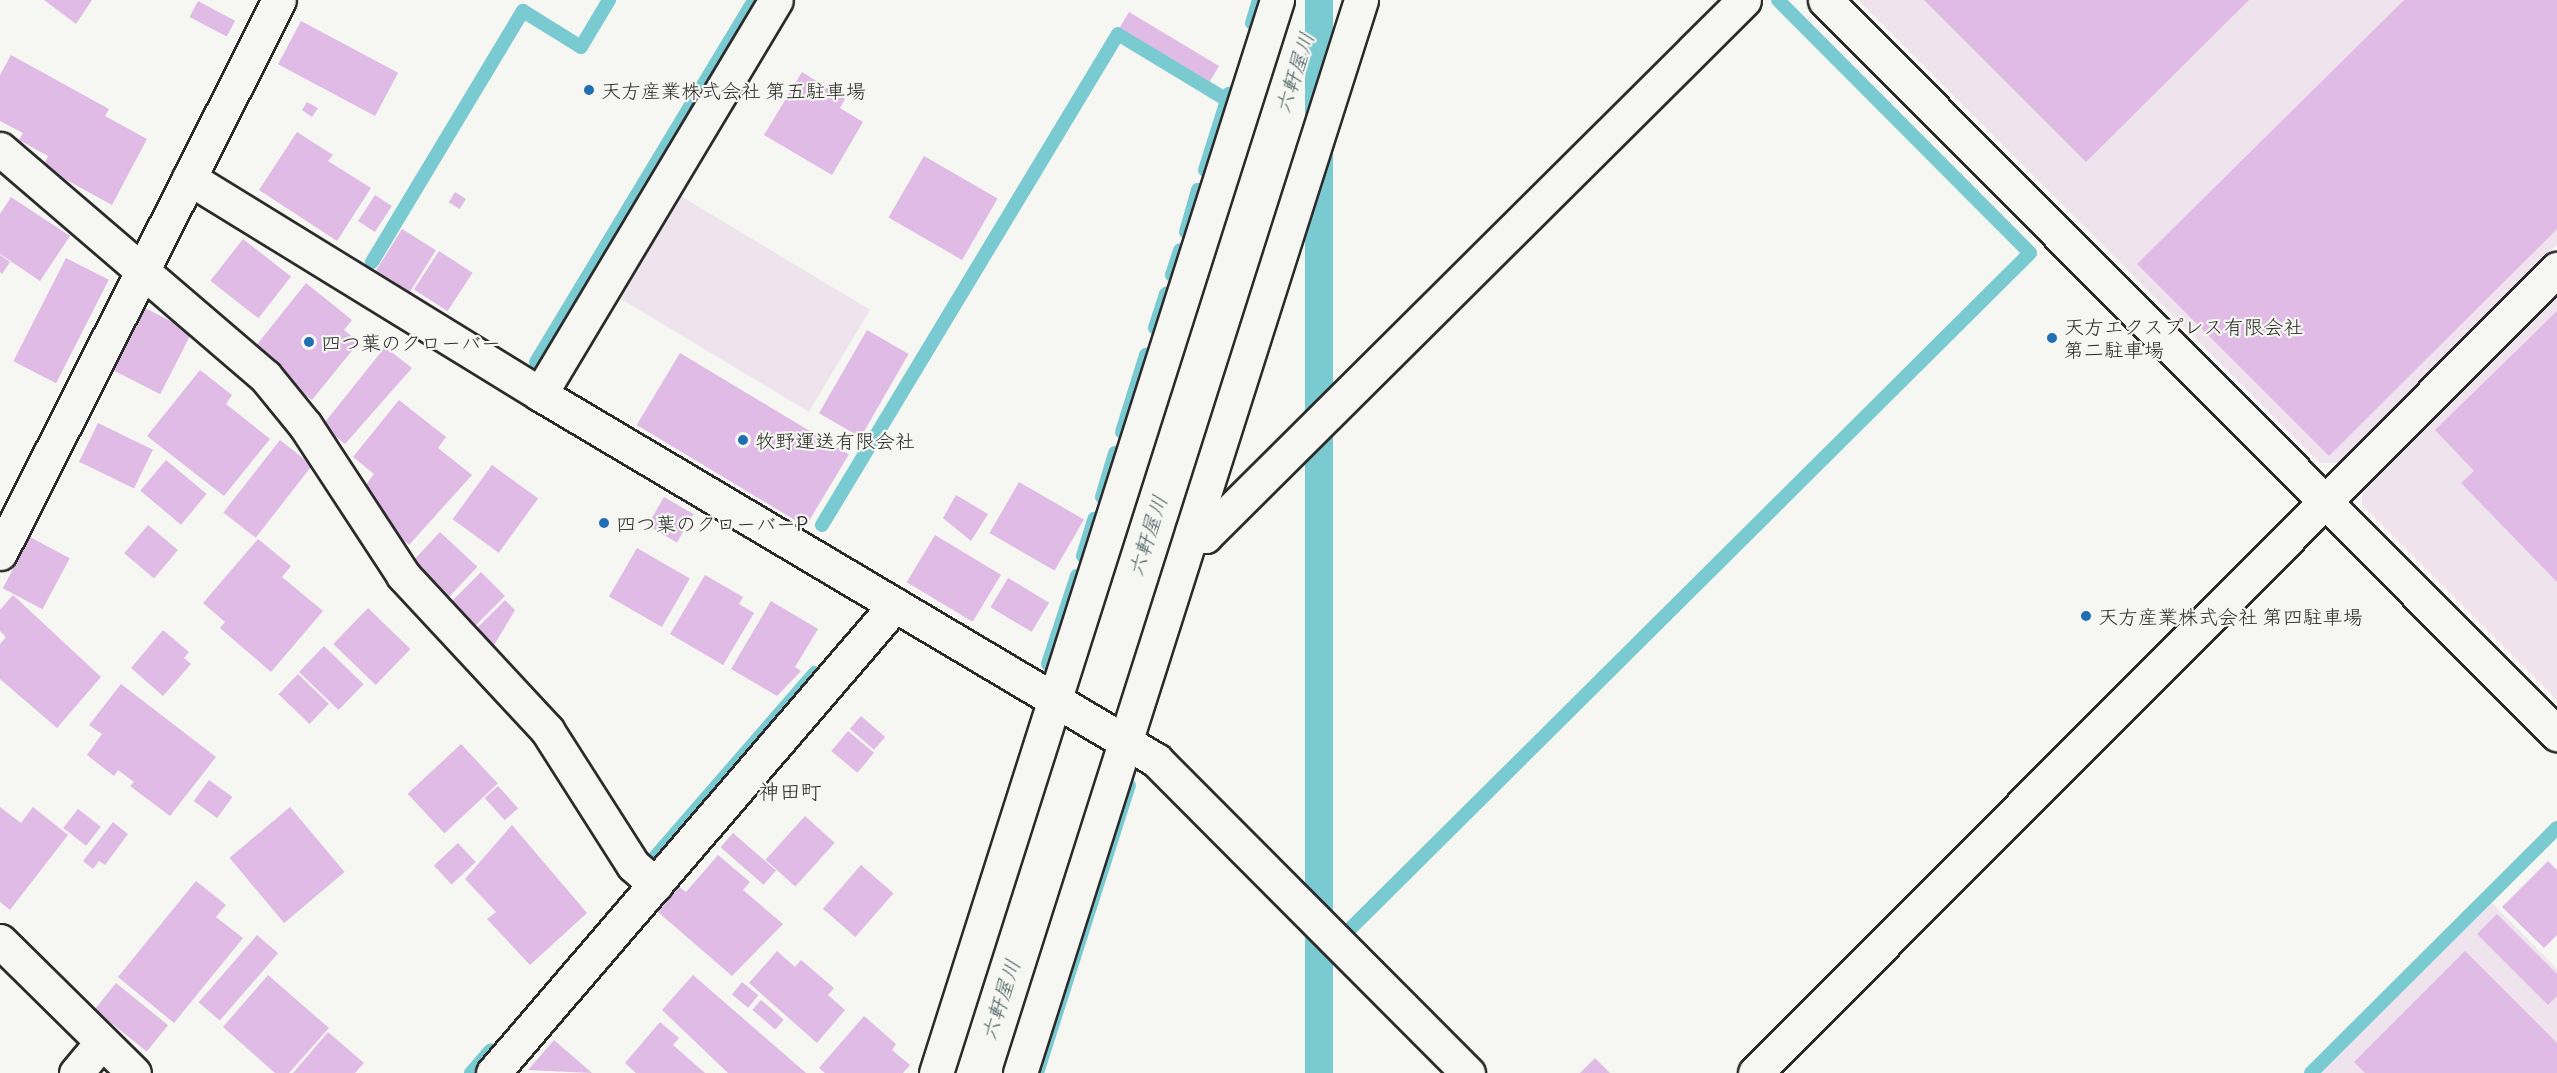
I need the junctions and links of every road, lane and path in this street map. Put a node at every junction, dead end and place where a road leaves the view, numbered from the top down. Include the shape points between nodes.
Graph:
1 (279, 0) edge
2 (777, 0) edge
3 (1276, 0) edge
4 (1360, 0) edge
5 (1744, 0) edge
6 (1825, 0) edge
7 (0, 149) edge
8 (189, 178) junction
9 (143, 269) junction
10 (2557, 269) edge
11 (540, 394) junction
12 (2326, 502) junction
13 (1192, 532) junction
14 (0, 551) edge
15 (895, 606) junction
16 (1059, 703) junction
17 (2557, 734) edge
18 (1121, 739) junction
19 (656, 885) junction
20 (0, 941) edge
21 (101, 1043) junction
22 (76, 1073) edge
23 (134, 1073) edge
24 (493, 1073) edge
25 (936, 1073) edge
26 (1020, 1073) edge
27 (1468, 1073) edge
28 (1755, 1073) edge

1 - 8 street
2 - 11 street
3 - 16 street
4 - 13 street
5 - 13 street via 1205,536
6 - 12 street
7 - 9 street
8 - 9 street
8 - 11 street
9 - 14 street
9 - 19 street via 288,402 403,575 547,730 633,865
10 - 12 street
11 - 15 street
12 - 17 street
12 - 28 street
13 - 18 street
15 - 16 street
15 - 19 street
16 - 18 street
16 - 25 street
18 - 26 street
18 - 27 street via 1156,760
19 - 24 street
20 - 21 street
21 - 22 street
21 - 23 street

